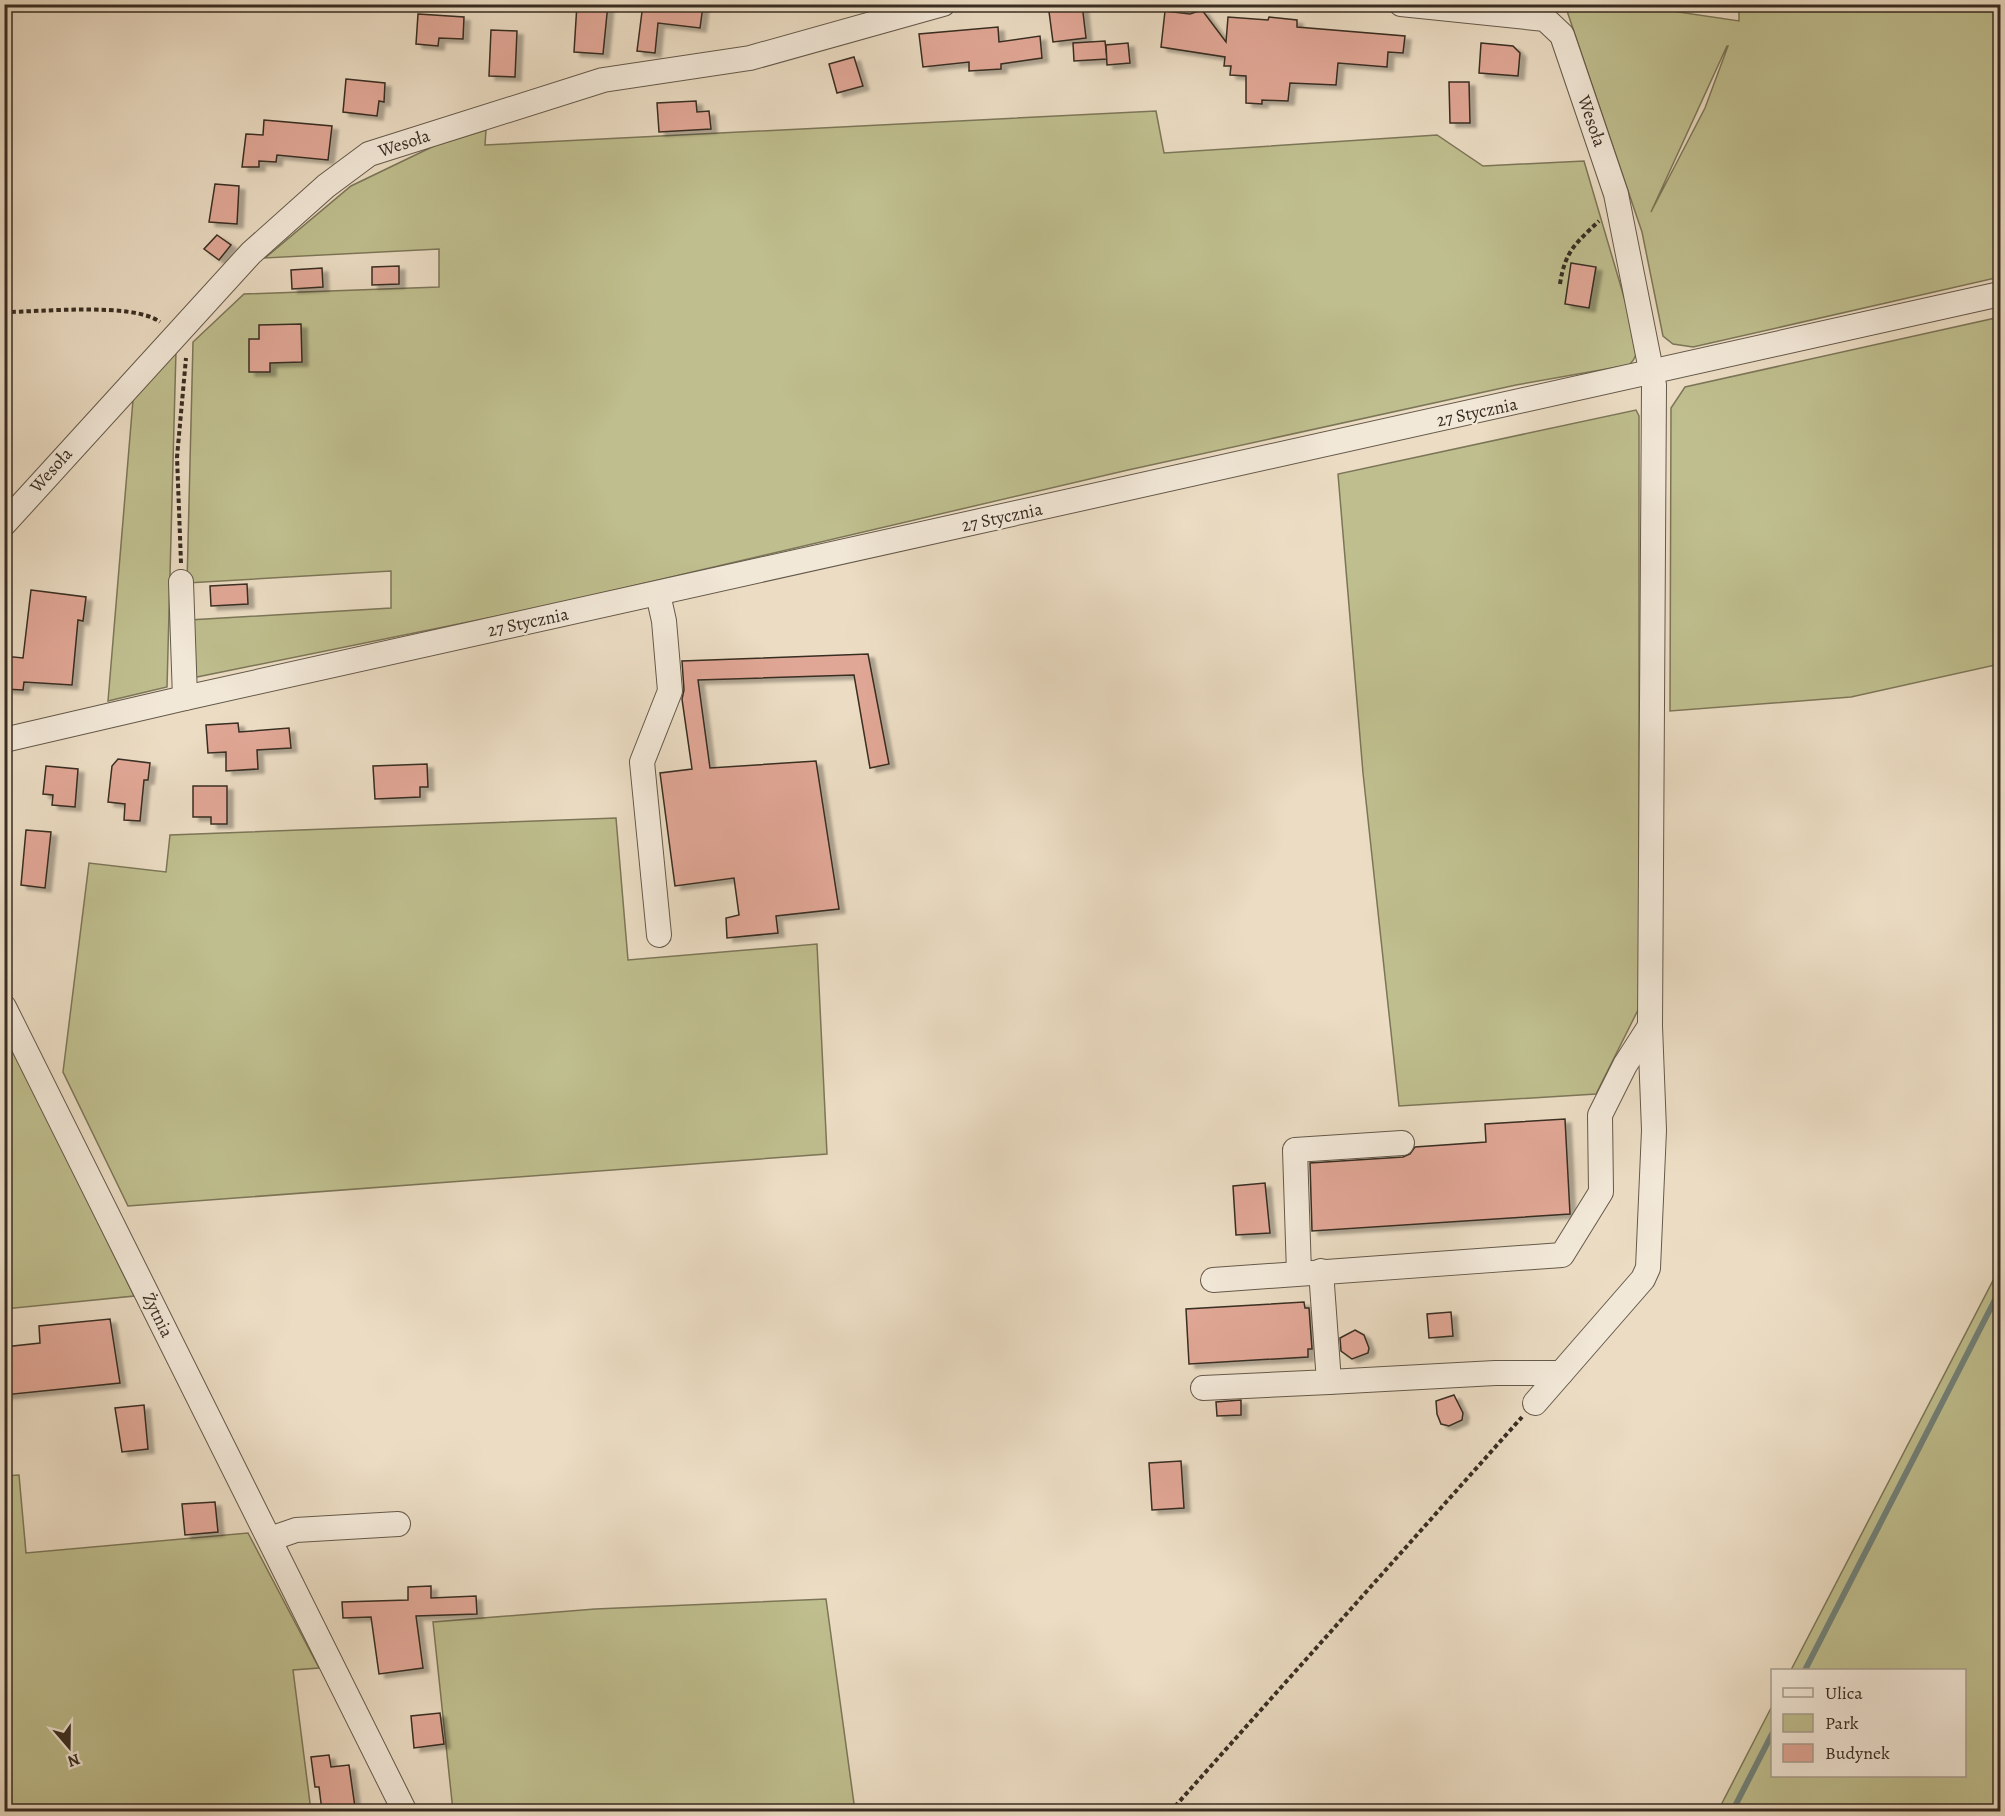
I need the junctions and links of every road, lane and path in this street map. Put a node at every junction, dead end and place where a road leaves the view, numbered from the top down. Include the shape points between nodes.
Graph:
1 (943, 4) edge
2 (1401, 4) edge
3 (900, 10) edge
4 (1546, 12) edge
5 (1620, 207) junction
6 (1560, 284) dead end
7 (2001, 294) edge
8 (4, 312) edge
9 (176, 333) junction
10 (1652, 373) junction
11 (4, 524) edge
12 (181, 582) joint
13 (658, 594) junction
14 (185, 698) junction
15 (4, 740) edge
16 (659, 935) dead end
17 (4, 1007) edge
18 (1650, 1026) junction
19 (1402, 1143) dead end
20 (1310, 1272) junction
21 (1213, 1280) dead end
22 (1561, 1374) junction
23 (1329, 1382) junction
24 (1203, 1388) dead end
25 (1534, 1403) joint
26 (398, 1524) dead end
27 (270, 1539) junction
28 (405, 1812) edge
29 (1170, 1812) edge

1 - 3 street, Wesoła
2 - 4 street, Wesoła
3 - 9 street, Wesoła via 750,58 603,80 369,154 326,186 251,253
4 - 5 street, Wesoła via 1562,35
5 - 6 path via 1576,243 1564,261
5 - 10 street, Wesoła
7 - 10 street, 27 Stycznia
8 - 9 path via 115,310 155,318
9 - 11 street, Wesoła
9 - 12 path via 186,351 177,457
10 - 13 street, 27 Stycznia
10 - 18 street, Wesoła
12 - 14 street
13 - 14 street, 27 Stycznia
13 - 16 street via 670,691 642,762
14 - 15 street, 27 Stycznia
17 - 27 street, Żytnia
18 - 20 street via 1600,1115 1601,1192 1562,1255
18 - 22 street, Wesoła via 1654,1130 1648,1268 1643,1279
19 - 20 street via 1295,1150
20 - 21 street
20 - 23 street
22 - 23 street via 1495,1373
22 - 25 street, Wesoła
23 - 24 street
25 - 29 path
26 - 27 street via 296,1530
27 - 28 street, Żytnia

